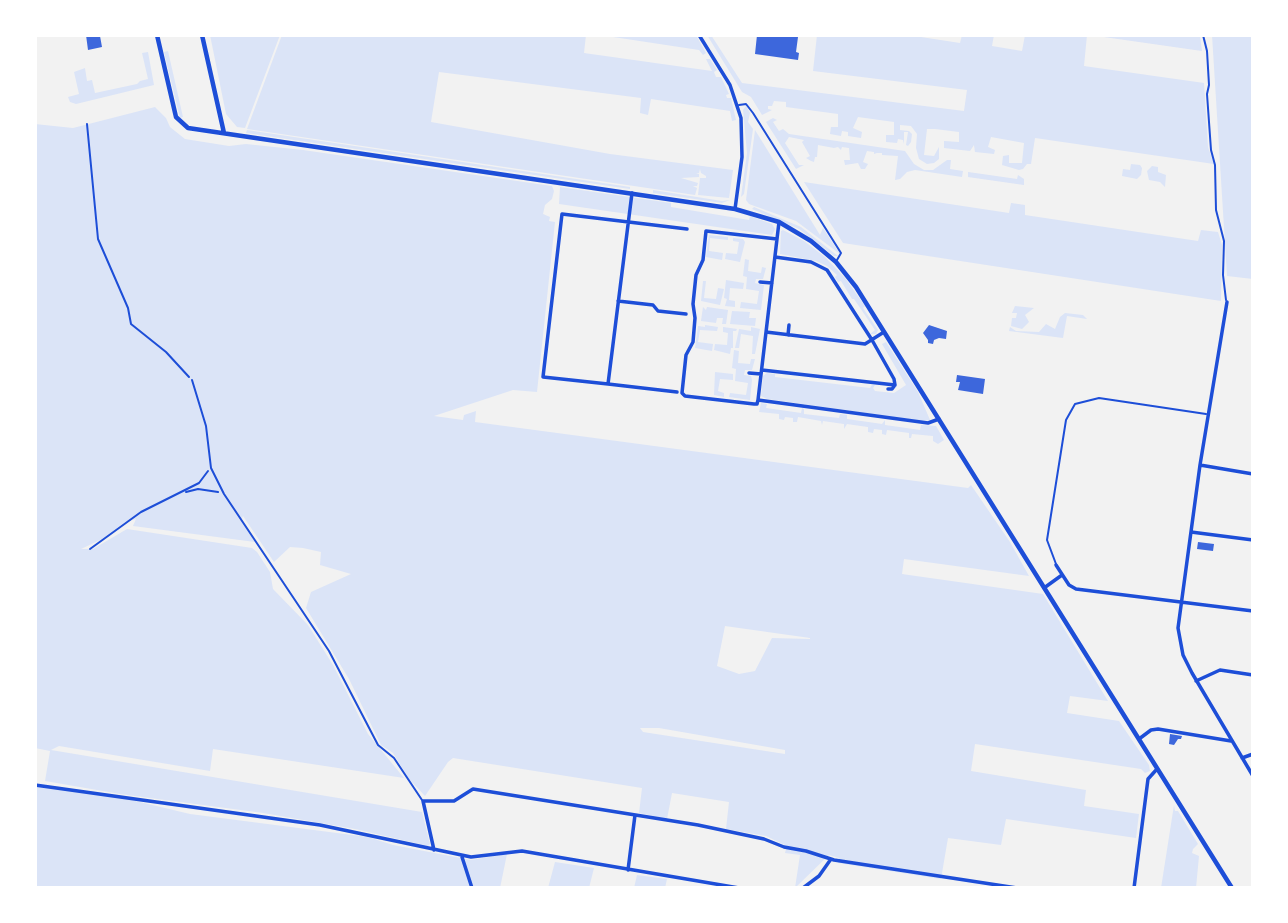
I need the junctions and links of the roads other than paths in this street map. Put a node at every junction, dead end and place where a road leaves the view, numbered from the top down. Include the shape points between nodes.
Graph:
1 (157, 35) edge
2 (202, 35) edge
3 (699, 35) edge
4 (1203, 35) edge
5 (738, 105) junction
6 (224, 133) junction
7 (632, 193) junction
8 (735, 209) junction
9 (628, 222) junction
10 (779, 222) junction
11 (687, 229) dead end
12 (777, 239) junction
13 (775, 257) junction
14 (835, 262) junction
15 (760, 282) dead end
16 (772, 283) junction
17 (618, 301) junction
18 (1227, 302) joint
19 (686, 314) dead end
20 (789, 326) dead end
21 (766, 332) junction
22 (884, 332) junction
23 (788, 335) junction
24 (872, 340) junction
25 (762, 372) junction
26 (749, 373) dead end
27 (192, 380) road end
28 (608, 384) junction
29 (895, 384) junction
30 (888, 389) dead end
31 (677, 392) dead end
32 (758, 400) junction
33 (1210, 414) junction
34 (939, 419) junction
35 (1200, 465) junction
36 (1253, 474) edge
37 (1191, 532) junction
38 (1253, 540) edge
39 (1056, 565) joint
40 (1062, 575) junction
41 (1044, 587) junction
42 (1181, 601) junction
43 (1253, 611) edge
44 (1253, 675) edge
45 (1196, 681) junction
46 (1139, 739) junction
47 (1231, 741) junction
48 (1253, 754) edge
49 (1242, 758) junction
50 (1157, 769) junction
51 (1253, 776) edge
52 (35, 785) edge
53 (423, 801) junction
54 (635, 815) junction
55 (434, 850) junction
56 (462, 856) junction
57 (831, 859) junction
58 (628, 870) junction
59 (472, 888) edge
60 (739, 888) edge
61 (803, 888) edge
62 (1017, 888) edge
63 (1134, 888) edge
64 (1232, 888) edge

1 - 6 street via 178,121 188,128
2 - 6 street
3 - 5 street
4 - 18 lane
5 - 8 street via 743,146
5 - 14 lane via 748,105 836,244 841,255
6 - 7 street
7 - 8 street
7 - 9 street
8 - 10 street
9 - 11 street
9 - 17 street
9 - 28 street via 562,214 543,377
10 - 12 street
10 - 14 street
12 - 13 street
12 - 32 street via 706,231 696,275 692,342 686,355 685,396 754,404
13 - 16 street
13 - 24 street via 811,262 827,270
14 - 22 street
15 - 16 street
16 - 21 street
17 - 19 street
17 - 28 street
18 - 33 street
20 - 23 street
21 - 23 street
21 - 25 street
22 - 24 street
22 - 34 street
23 - 24 street via 863,344
24 - 29 street
25 - 26 street
25 - 29 street
25 - 32 street
27 - 53 lane via 206,426 211,468 224,494 328,651 378,745 394,758
28 - 31 street
29 - 30 street
32 - 34 street via 928,424
33 - 35 street
33 - 39 lane via 1099,397 1076,404 1066,420 1047,540
34 - 41 street
35 - 36 street
35 - 37 street
37 - 38 street
37 - 42 street
39 - 40 street
40 - 41 street
40 - 42 street via 1080,590
41 - 46 street
42 - 43 street
42 - 45 street via 1179,640
44 - 45 street via 1220,670
45 - 47 street
46 - 47 street via 1158,729
46 - 50 street
47 - 49 street
48 - 49 street
49 - 51 street
50 - 63 street via 1148,779
50 - 64 street
52 - 55 street via 320,825
53 - 54 street via 459,800 473,789
53 - 55 street
54 - 57 street via 765,839
54 - 58 street
55 - 56 street
56 - 58 street via 522,851
56 - 59 street
57 - 61 street
57 - 62 street
58 - 60 street

